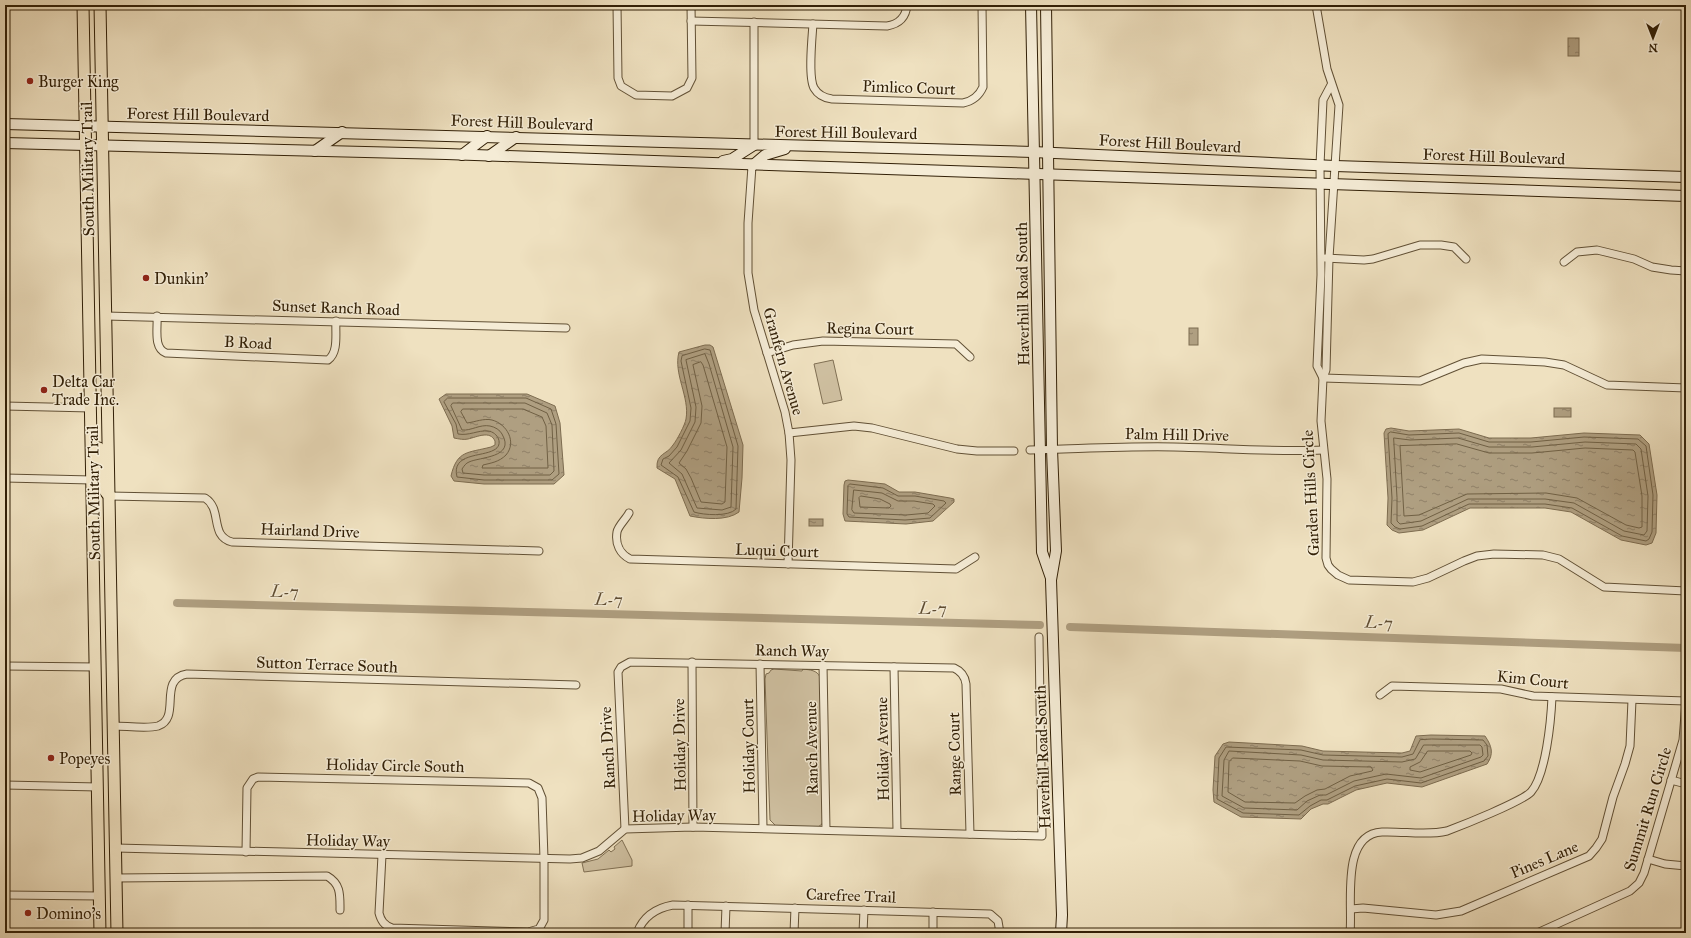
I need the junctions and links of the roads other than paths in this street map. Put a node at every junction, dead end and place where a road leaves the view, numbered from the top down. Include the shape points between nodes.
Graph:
1 (83, 5) edge
2 (100, 5) edge
3 (617, 5) edge
4 (691, 5) edge
5 (907, 5) edge
6 (982, 5) edge
7 (1031, 5) edge
8 (1046, 5) edge
9 (1316, 5) edge
10 (691, 21) junction
11 (754, 22) junction
12 (813, 24) junction
13 (1331, 85) junction
14 (5, 124) edge
15 (86, 126) junction
16 (102, 126) junction
17 (342, 132) junction
18 (487, 136) junction
19 (516, 137) junction
20 (5, 143) edge
21 (86, 145) junction
22 (754, 145) junction
23 (103, 146) junction
24 (798, 146) junction
25 (315, 151) junction
26 (1033, 152) junction
27 (1048, 152) junction
28 (462, 155) junction
29 (489, 156) junction
30 (709, 164) junction
31 (1320, 165) junction
32 (752, 166) junction
33 (1335, 166) junction
34 (1034, 174) junction
35 (1048, 174) junction
36 (1686, 177) edge
37 (1321, 184) junction
38 (1334, 184) junction
39 (1686, 196) edge
40 (1321, 258) junction
41 (1329, 258) junction
42 (1466, 259) dead end
43 (1564, 262) dead end
44 (1686, 271) edge
45 (106, 316) junction
46 (158, 316) junction
47 (336, 321) junction
48 (566, 328) dead end
49 (767, 353) junction
50 (970, 357) dead end
51 (1323, 378) junction
52 (1686, 388) edge
53 (5, 406) edge
54 (91, 413) junction
55 (789, 433) junction
56 (1052, 449) junction
57 (1030, 450) dead end
58 (1041, 450) junction
59 (1323, 450) junction
60 (1014, 451) dead end
61 (5, 478) edge
62 (92, 480) junction
63 (110, 496) junction
64 (629, 513) dead end
65 (539, 551) dead end
66 (975, 557) dead end
67 (788, 564) junction
68 (1051, 580) junction
69 (94, 584) junction
70 (1686, 591) edge
71 (1039, 637) dead end
72 (692, 662) junction
73 (760, 664) junction
74 (823, 665) junction
75 (5, 666) edge
76 (96, 667) junction
77 (621, 667) joint
78 (894, 667) junction
79 (113, 671) junction
80 (963, 674) joint
81 (576, 685) dead end
82 (1380, 695) dead end
83 (1552, 697) junction
84 (1632, 700) junction
85 (1686, 701) edge
86 (97, 713) junction
87 (114, 726) junction
88 (1671, 780) junction
89 (1686, 784) edge
90 (5, 785) edge
91 (114, 786) junction
92 (98, 787) junction
93 (694, 827) junction
94 (763, 828) junction
95 (625, 829) junction
96 (826, 830) junction
97 (897, 831) junction
98 (970, 834) junction
99 (116, 844) junction
100 (246, 852) junction
101 (382, 855) junction
102 (544, 859) junction
103 (1648, 859) junction
104 (1686, 866) edge
105 (116, 878) junction
106 (5, 895) edge
107 (99, 896) junction
108 (688, 905) junction
109 (726, 906) junction
110 (795, 908) junction
111 (1351, 909) junction
112 (340, 910) dead end
113 (864, 910) junction
114 (933, 912) junction
115 (100, 918) junction
116 (100, 933) edge
117 (107, 933) edge
118 (117, 933) edge
119 (637, 933) edge
120 (688, 933) edge
121 (725, 933) edge
122 (794, 933) edge
123 (863, 933) edge
124 (932, 933) edge
125 (1000, 933) edge
126 (1061, 933) edge
127 (1350, 933) edge
128 (1537, 933) edge

1 - 15 main road, South Military Trail
2 - 16 main road, South Military Trail
3 - 10 street via 618,78 621,86 636,95 672,96 687,88 692,78
4 - 10 street
5 - 12 street via 905,15 892,25
6 - 12 street, Pimlico Court via 983,87 973,100 963,103 832,99 822,96 814,89 811,78
7 - 26 main road, Haverhill Road South
8 - 27 main road, Haverhill Road South
9 - 13 street, Garden Hills Circle
10 - 11 street
11 - 12 street
11 - 22 street
13 - 31 street, Garden Hills Circle via 1323,100
13 - 33 street, Garden Hills Circle via 1339,105
14 - 15 main road, Forest Hill Boulevard
15 - 16 main road, Forest Hill Boulevard
15 - 21 main road, South Military Trail
16 - 17 main road, Forest Hill Boulevard
16 - 23 main road, South Military Trail
17 - 18 main road, Forest Hill Boulevard
17 - 25 main road
18 - 19 main road, Forest Hill Boulevard
18 - 28 main road
19 - 22 main road, Forest Hill Boulevard
19 - 29 main road
20 - 21 main road, Forest Hill Boulevard
21 - 23 main road, Forest Hill Boulevard
21 - 54 main road, South Military Trail
22 - 24 main road, Forest Hill Boulevard
22 - 30 main road via 732,159
23 - 25 main road, Forest Hill Boulevard
23 - 45 main road, South Military Trail
24 - 26 main road, Forest Hill Boulevard
24 - 32 main road via 765,155
25 - 28 main road, Forest Hill Boulevard
26 - 27 main road, Forest Hill Boulevard
26 - 34 main road, Haverhill Road South
27 - 31 main road, Forest Hill Boulevard
27 - 35 main road, Haverhill Road South
28 - 29 main road, Forest Hill Boulevard
29 - 30 main road, Forest Hill Boulevard
30 - 32 main road, Forest Hill Boulevard
31 - 33 main road, Forest Hill Boulevard
31 - 37 street, Garden Hills Circle
32 - 34 main road, Forest Hill Boulevard
32 - 49 street, Granfern Avenue via 748,273 754,310
33 - 36 main road, Forest Hill Boulevard
33 - 38 street, Garden Hills Circle
34 - 35 main road, Forest Hill Boulevard
34 - 58 main road, Haverhill Road South
35 - 37 main road, Forest Hill Boulevard
35 - 56 main road, Haverhill Road South
37 - 38 main road, Forest Hill Boulevard
37 - 40 street, Garden Hills Circle
38 - 39 main road, Forest Hill Boulevard
38 - 41 street, Garden Hills Circle
40 - 41 street
40 - 51 street, Garden Hills Circle via 1317,366
41 - 42 street via 1369,260 1420,245 1441,245 1454,247
41 - 51 street, Garden Hills Circle via 1326,370
43 - 44 street via 1577,252 1597,250 1634,259 1652,267
45 - 46 street, Sunset Ranch Road
45 - 63 main road, South Military Trail
46 - 47 street, Sunset Ranch Road
46 - 47 street, B Road via 158,346 166,352 328,360 334,352
47 - 48 street, Sunset Ranch Road
49 - 50 street, Regina Court via 793,345 823,341 956,344
49 - 55 street, Granfern Avenue
51 - 52 street via 1420,381 1464,363 1482,359 1564,365 1607,385
51 - 59 street, Garden Hills Circle
53 - 54 street
54 - 62 main road, South Military Trail
54 - 63 main road via 99,444 100,482 104,492
55 - 60 street via 854,426 957,449
55 - 67 street, Granfern Avenue via 791,460
56 - 58 street, Palm Hill Drive
56 - 59 street, Palm Hill Drive via 1174,447 1288,452
56 - 68 main road, Haverhill Road South via 1056,551
57 - 58 street, Palm Hill Drive
58 - 68 main road, Haverhill Road South via 1042,552
59 - 70 street, Garden Hills Circle via 1328,496 1326,558 1331,569 1349,580 1420,581 1477,556 1543,555 1559,559 1604,587
61 - 62 street
62 - 69 main road, South Military Trail
63 - 65 street, Hairland Drive via 205,498 213,505 219,533 232,542
63 - 79 main road, South Military Trail
64 - 67 street, Luqui Court via 617,532 617,542 621,553 630,559
66 - 67 street, Luqui Court via 956,569
68 - 126 main road, Haverhill Road South
69 - 76 main road, South Military Trail
69 - 79 main road via 100,588 104,596 105,662
71 - 98 street, Holiday Way via 1042,836
72 - 73 street, Ranch Way
72 - 77 street, Ranch Way via 630,662
72 - 93 street, Holiday Drive
73 - 74 street, Ranch Way
73 - 94 street, Holiday Court
74 - 78 street, Ranch Way
74 - 96 street, Ranch Avenue
75 - 76 street
76 - 86 main road, South Military Trail
77 - 95 street, Ranch Drive via 618,677
78 - 80 street, Ranch Way via 954,668
78 - 97 street, Holiday Avenue
79 - 87 main road, South Military Trail
80 - 98 street, Range Court via 966,684
81 - 87 street, Sutton Terrace South via 187,674 177,677 174,681 169,712 164,722 154,727
82 - 83 street, Kim Court via 1392,686 1501,689
83 - 84 street, Kim Court
83 - 111 street via 1548,745 1538,780 1532,790 1524,797 1447,831 1382,832 1367,837 1359,844 1354,854
84 - 85 street, Kim Court
84 - 111 street, Pines Lane via 1631,734 1625,764 1602,839 1589,856 1455,912 1429,914
85 - 88 street, Summit Run Circle via 1683,740
86 - 91 main road via 104,728 105,777
86 - 92 main road, South Military Trail
87 - 91 main road, South Military Trail
88 - 89 street
88 - 103 street, Summit Run Circle
90 - 92 street
91 - 99 main road, South Military Trail
92 - 99 main road via 104,790 108,797
92 - 107 main road, South Military Trail
93 - 94 street, Holiday Way
93 - 95 street, Holiday Way
94 - 96 street, Holiday Way
95 - 102 street, Holiday Way via 604,848 588,856 576,859
96 - 97 street, Holiday Way
97 - 98 street, Holiday Way
99 - 100 street, Holiday Way
99 - 105 main road, South Military Trail
100 - 101 street, Holiday Way
100 - 102 street, Holiday Circle South via 247,788 253,779 263,776 529,783 541,793
101 - 102 street, Holiday Way
101 - 102 street, Holiday Circle South via 379,913 387,926 528,932 538,929 544,920
103 - 104 street
103 - 128 street, Summit Run Circle via 1642,878 1630,891
105 - 112 street via 327,876 339,888
105 - 118 main road, South Military Trail
106 - 107 street
107 - 115 main road, South Military Trail
108 - 109 street, Carefree Trail
108 - 119 street, Carefree Trail via 672,905 657,910 644,920
108 - 120 street
109 - 110 street, Carefree Trail
109 - 121 street
110 - 113 street, Carefree Trail
110 - 122 street
111 - 127 street
113 - 114 street, Carefree Trail
113 - 123 street
114 - 124 street
114 - 125 street, Carefree Trail via 990,914 998,921
115 - 116 main road, South Military Trail
115 - 117 main road

